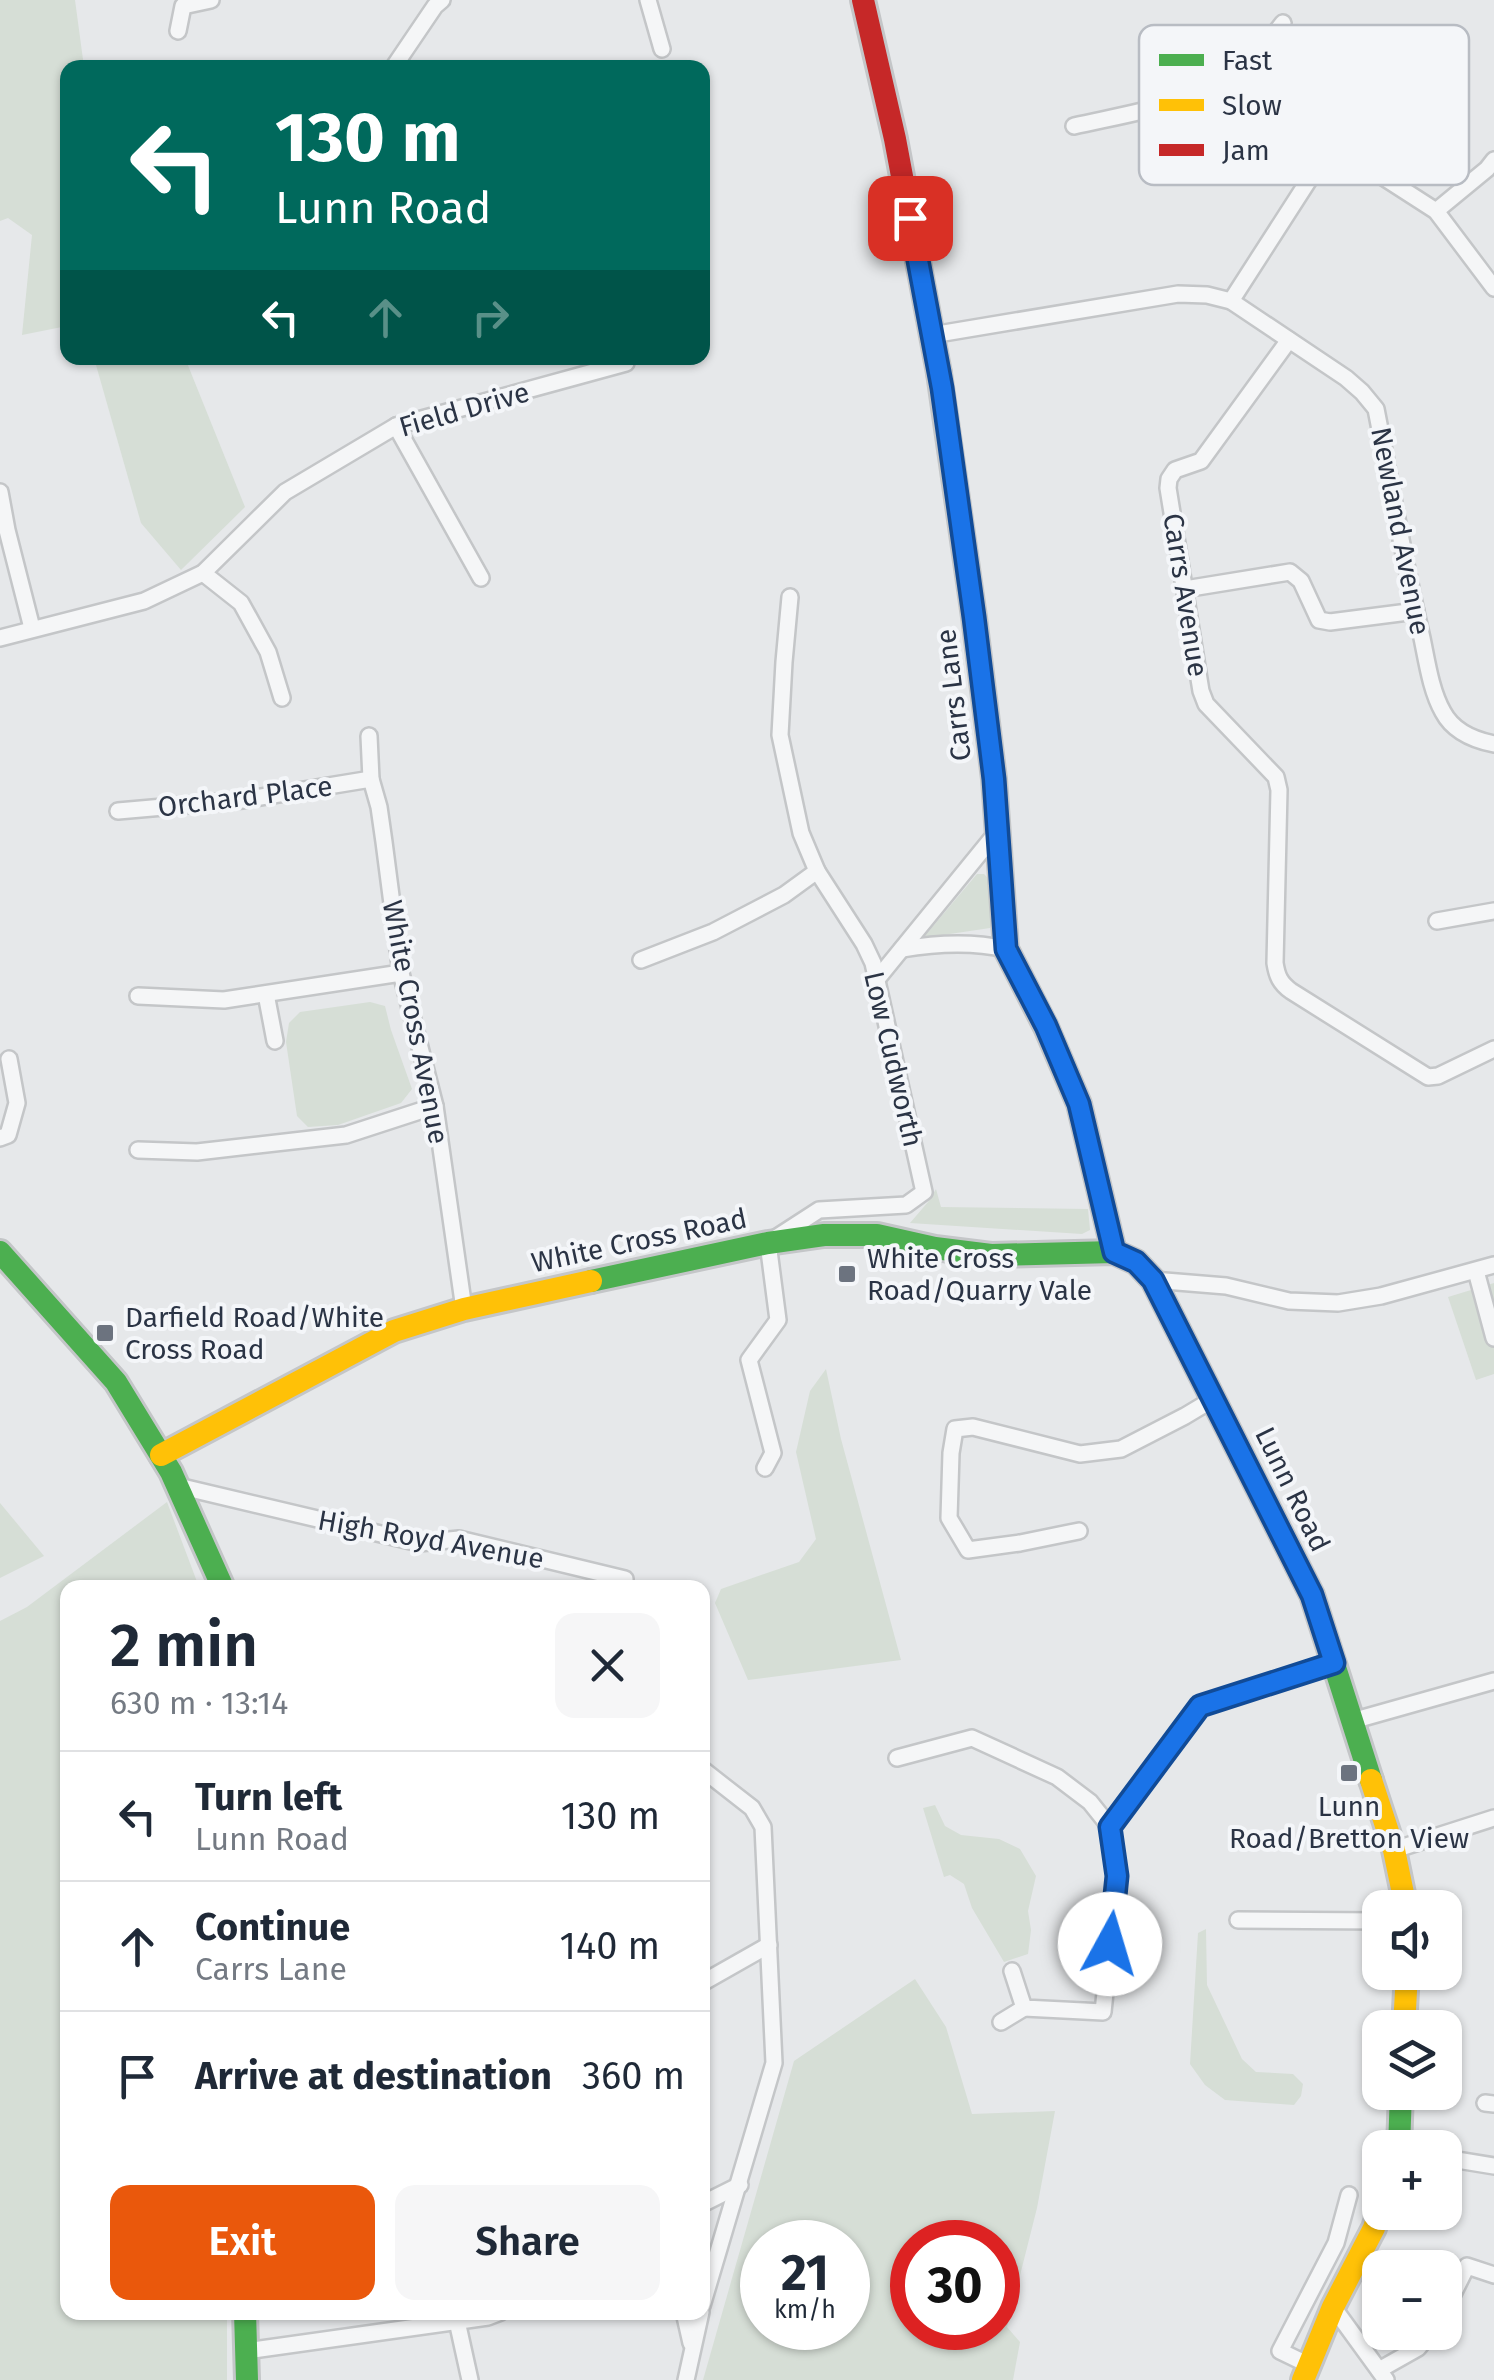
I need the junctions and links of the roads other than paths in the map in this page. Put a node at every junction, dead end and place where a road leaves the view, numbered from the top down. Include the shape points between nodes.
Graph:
1 (211, 0) edge
2 (442, 0) edge
3 (648, 0) edge
4 (863, 0) edge
5 (178, 31) dead end
6 (662, 49) dead end
7 (398, 60) edge
8 (1139, 112) edge
9 (1074, 126) dead end
10 (1494, 160) edge
11 (1305, 185) edge
12 (1395, 185) edge
13 (1469, 185) edge
14 (1469, 185) edge
15 (1436, 212) junction
16 (1494, 288) edge
17 (1230, 301) junction
18 (932, 336) junction
19 (1289, 340) junction
20 (619, 365) edge
21 (396, 426) junction
22 (0, 492) edge
23 (203, 573) junction
24 (481, 578) dead end
25 (1186, 589) junction
26 (790, 597) dead end
27 (1416, 610) junction
28 (32, 628) junction
29 (0, 638) edge
30 (282, 698) dead end
31 (369, 736) dead end
32 (1494, 744) edge
33 (371, 780) junction
34 (118, 811) dead end
35 (997, 832) junction
36 (817, 871) junction
37 (1494, 911) edge
38 (1437, 922) dead end
39 (902, 949) junction
40 (1006, 949) junction
41 (641, 960) dead end
42 (401, 972) junction
43 (878, 978) junction
44 (266, 994) junction
45 (138, 996) dead end
46 (275, 1041) dead end
47 (1494, 1048) edge
48 (9, 1060) dead end
49 (436, 1106) junction
50 (0, 1138) edge
51 (138, 1150) dead end
52 (768, 1243) junction
53 (0, 1252) edge
54 (1114, 1252) junction
55 (1494, 1264) edge
56 (1476, 1271) junction
57 (1153, 1280) junction
58 (464, 1309) junction
59 (1494, 1338) edge
60 (1215, 1398) junction
61 (161, 1455) junction
62 (765, 1468) dead end
63 (178, 1486) junction
64 (1079, 1531) dead end
65 (624, 1579) dead end
66 (219, 1580) edge
67 (1334, 1663) junction
68 (1494, 1681) edge
69 (1352, 1720) junction
70 (897, 1758) dead end
71 (710, 1776) edge
72 (1494, 1818) edge
73 (1110, 1827) junction
74 (1394, 1850) junction
75 (1402, 1890) edge
76 (1238, 1920) dead end
77 (1362, 1921) edge
78 (769, 1946) junction
79 (1012, 1971) dead end
80 (710, 1979) edge
81 (1024, 2008) junction
82 (1001, 2022) dead end
83 (1462, 2161) edge
84 (1494, 2166) edge
85 (740, 2185) junction
86 (1349, 2194) dead end
87 (710, 2200) edge
88 (1373, 2230) edge
89 (1494, 2275) edge
90 (1462, 2276) edge
91 (710, 2283) edge
92 (1333, 2307) junction
93 (245, 2320) edge
94 (437, 2320) edge
95 (457, 2320) edge
96 (686, 2320) edge
97 (699, 2320) edge
98 (692, 2348) junction
99 (1415, 2350) edge
100 (246, 2351) junction
101 (1306, 2373) edge
102 (1383, 2375) edge
103 (248, 2380) edge
104 (470, 2380) edge
105 (686, 2380) edge

1 - 5 street via 183,6
2 - 7 street
3 - 6 street
4 - 18 street, Carrs Lane
8 - 9 street
10 - 14 street
11 - 17 street
12 - 15 street
13 - 15 street
15 - 16 street
17 - 18 street, Newland Avenue via 1178,294
17 - 19 street, Newland Avenue
18 - 35 street, Carrs Lane via 974,617
19 - 25 street, Carrs Avenue via 1202,461 1169,478
19 - 27 street, Newland Avenue via 1346,378 1376,409
20 - 21 street, Field Drive
21 - 23 street, Field Drive via 285,492
21 - 24 street
22 - 28 street
23 - 28 street, Field Drive via 144,601
23 - 30 street via 242,602
25 - 27 street via 1290,572 1320,620
25 - 47 street, Carrs Avenue via 1206,704 1276,777 1275,963 1281,984 1428,1077
26 - 36 street, Low Cudworth via 780,735 801,833
27 - 32 street, Newland Avenue via 1444,714 1454,727
28 - 29 street, Field Drive
31 - 33 street, White Cross Avenue
33 - 34 street, Orchard Place
33 - 42 street, White Cross Avenue
35 - 39 street
35 - 40 street, Carrs Lane
36 - 41 street via 713,932
36 - 43 street, Low Cudworth
37 - 38 street
39 - 40 street via 958,943
39 - 43 street
40 - 54 street, Carrs Lane via 1079,1104
42 - 44 street
42 - 49 street, White Cross Avenue
43 - 52 street, Low Cudworth via 924,1192 906,1204 819,1210
44 - 45 street via 224,1000
44 - 46 street
48 - 50 street via 17,1103 8,1134
49 - 51 street via 346,1135 197,1152
49 - 58 street, White Cross Avenue
52 - 54 street, White Cross Road via 824,1234 991,1255
52 - 58 street, White Cross Road
52 - 62 street via 778,1320 749,1360 773,1453
53 - 61 street via 116,1382
54 - 57 street
55 - 56 street
56 - 57 street via 1338,1303
56 - 59 street
57 - 60 street, Lunn Road
58 - 61 street, White Cross Road via 394,1332
60 - 64 street via 1121,1449 1080,1454 973,1426 955,1429 948,1518 968,1550
60 - 67 street, Lunn Road via 1312,1595
61 - 63 street
63 - 65 street, High Royd Avenue via 419,1544 459,1539
63 - 66 street
67 - 69 street, Lunn Road
67 - 73 street via 1200,1706
68 - 69 street
69 - 74 street, Lunn Road
70 - 73 street via 972,1738 1057,1776
71 - 78 street via 752,1808 763,1828
72 - 74 street
73 - 81 street via 1117,1876 1104,2012
74 - 75 street, Lunn Road
76 - 77 street
78 - 80 street
78 - 85 street via 774,2063
79 - 81 street
81 - 82 street
83 - 84 street
85 - 87 street
85 - 91 street
86 - 101 street via 1336,2244 1280,2351
88 - 92 street
89 - 90 street via 1467,2266
92 - 101 street
92 - 102 street
93 - 100 street
94 - 100 street
95 - 104 street
96 - 98 street
97 - 98 street
98 - 105 street
99 - 102 street
100 - 103 street

